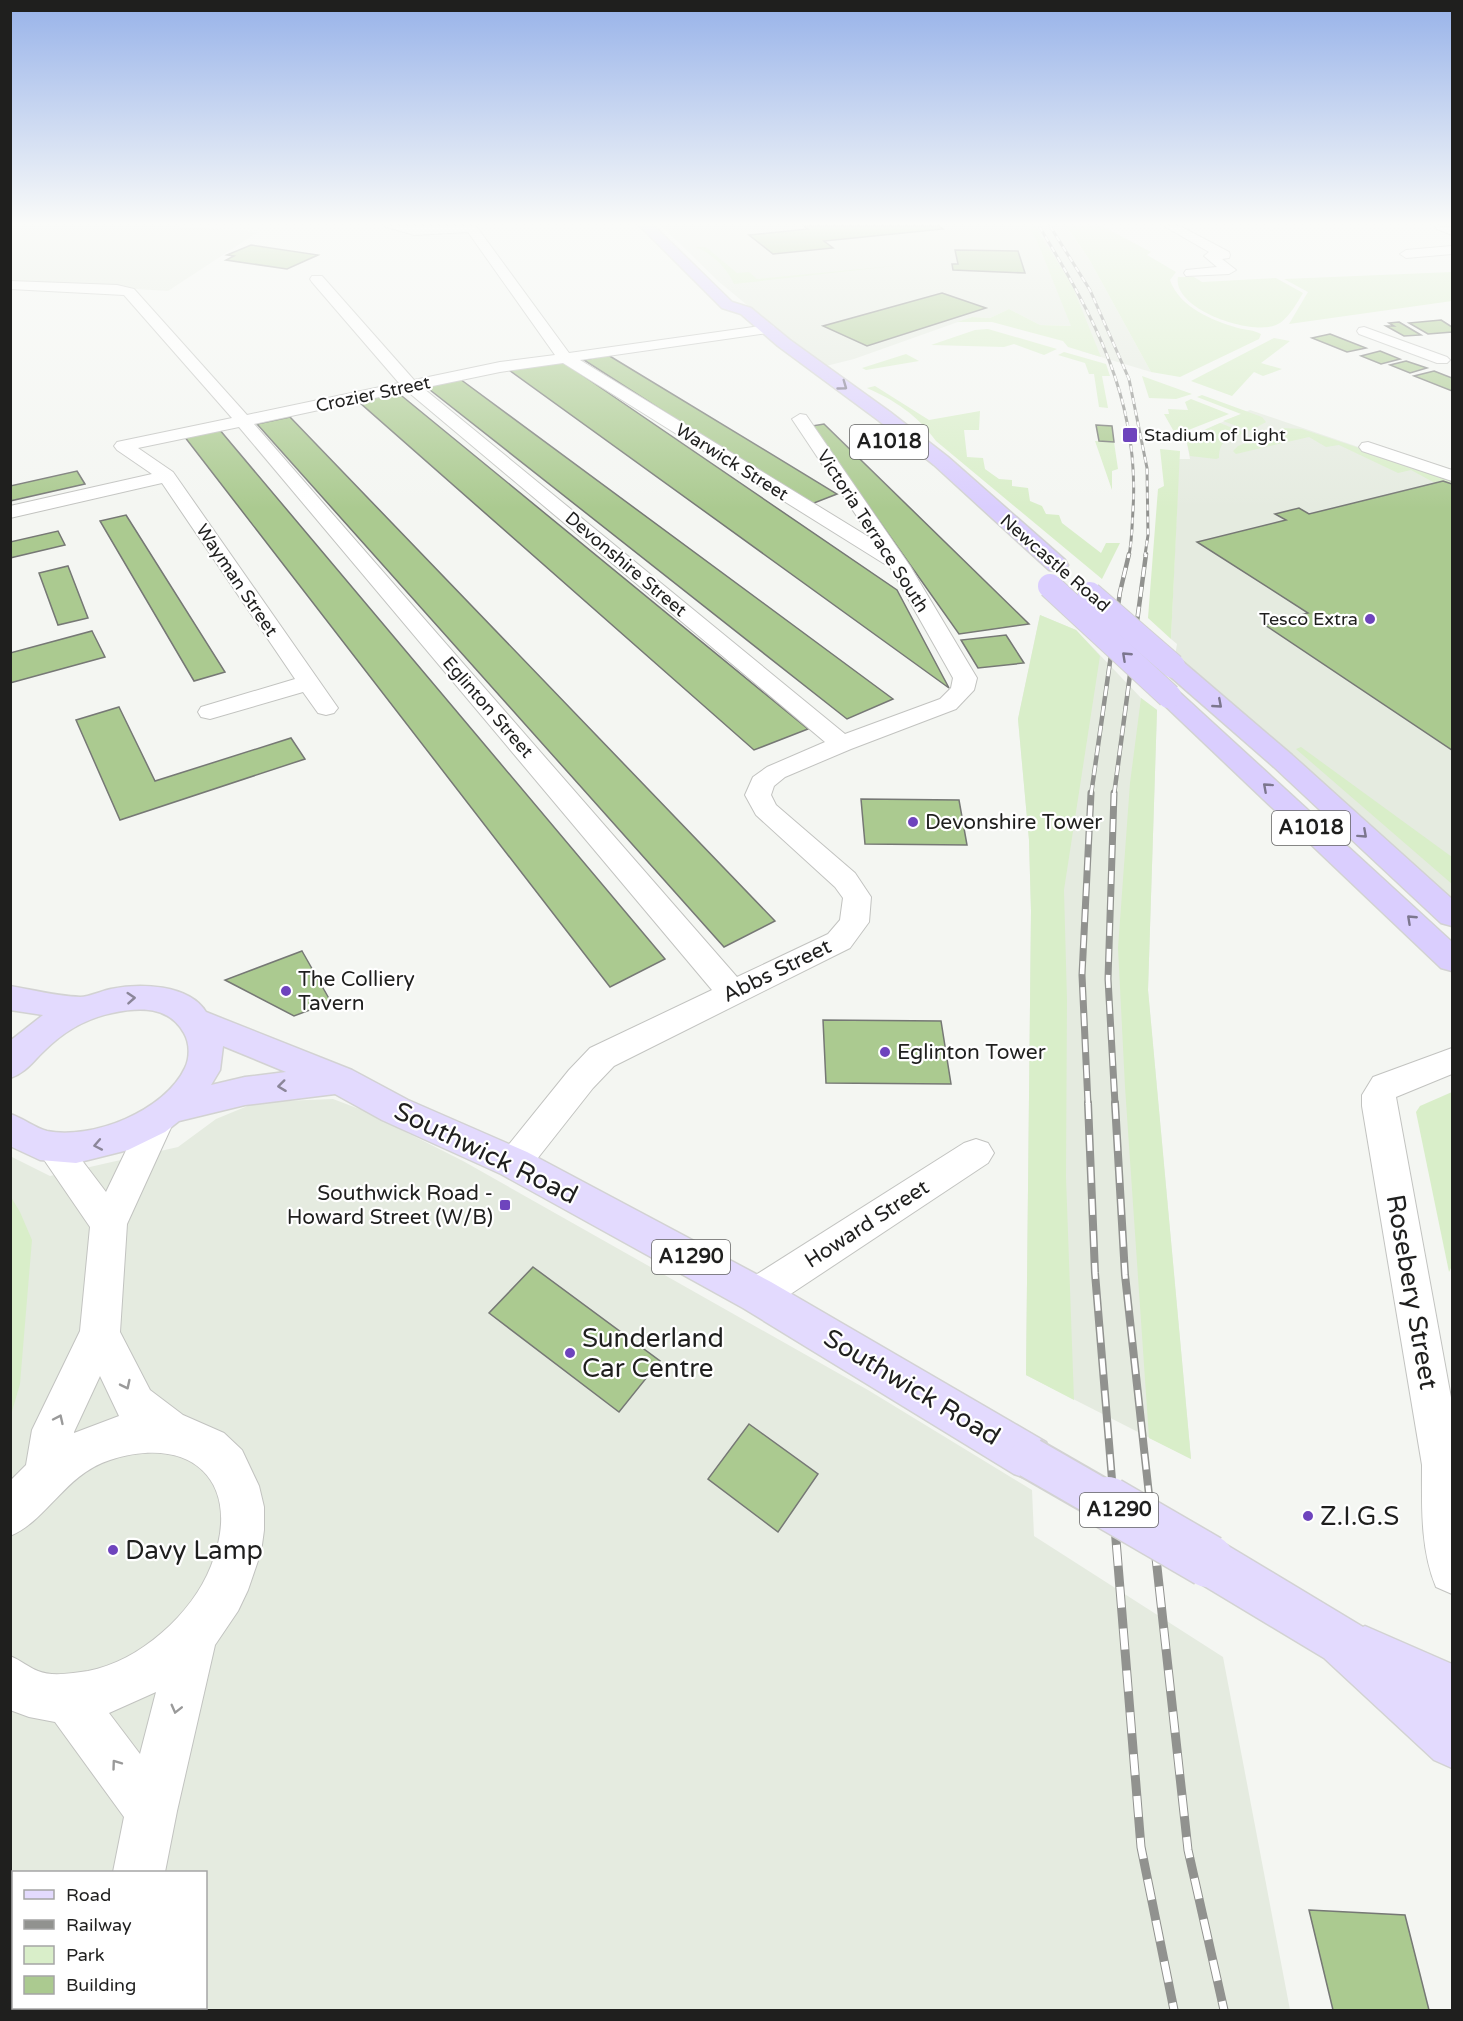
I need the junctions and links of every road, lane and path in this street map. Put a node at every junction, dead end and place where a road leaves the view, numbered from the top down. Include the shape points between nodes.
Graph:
1 (153, 320) edge
2 (353, 320) edge
3 (537, 320) edge
4 (731, 320) edge
5 (757, 320) edge
6 (768, 329) junction
7 (1364, 331) dead end
8 (744, 333) junction
9 (1452, 346) edge
10 (1411, 349) junction
11 (564, 357) junction
12 (1442, 360) dead end
13 (409, 385) junction
14 (800, 419) dead end
15 (244, 422) junction
16 (123, 446) joint
17 (1368, 447) dead end
18 (905, 456) dead end
19 (167, 476) junction
20 (1452, 476) edge
21 (10, 512) edge
22 (900, 566) junction
23 (1047, 574) junction
24 (308, 683) junction
25 (948, 704) joint
26 (326, 708) dead end
27 (210, 712) dead end
28 (843, 744) junction
29 (1452, 916) edge
30 (1452, 960) edge
31 (732, 992) junction
32 (10, 998) edge
33 (80, 1010) junction
34 (199, 1022) junction
35 (1452, 1061) edge
36 (10, 1065) edge
37 (340, 1080) junction
38 (165, 1114) junction
39 (10, 1128) edge
40 (53, 1148) junction
41 (976, 1153) dead end
42 (514, 1163) junction
43 (109, 1224) junction
44 (757, 1295) junction
45 (100, 1333) junction
46 (171, 1432) junction
47 (46, 1476) junction
48 (10, 1514) edge
49 (1452, 1571) edge
50 (195, 1632) junction
51 (1341, 1641) junction
52 (10, 1680) edge
53 (1452, 1689) edge
54 (68, 1699) junction
55 (1452, 1742) edge
56 (151, 1811) junction
57 (139, 1871) edge

1 - 15 street, Eglinton Street
2 - 13 street, Devonshire Street
3 - 11 street
4 - 8 highway, A1018
5 - 6 highway, Newcastle Road / A1018
6 - 8 street, Crozier Street
6 -> 23 highway, Newcastle Road / A1018 via 941,461
7 - 10 street
8 - 11 street, Crozier Street
8 - 18 highway, A1018
9 - 10 street
10 - 12 street
11 - 13 street, Crozier Street
11 - 22 street, Warwick Street
13 - 15 street, Crozier Street
13 - 28 street, Devonshire Street
14 - 22 street, Victoria Terrace South
15 - 16 street, Crozier Street
15 - 31 street, Eglinton Street
16 - 19 street, Wayman Street
17 - 20 street
19 - 21 street
19 - 24 street, Wayman Street
22 - 25 street, Victoria Terrace South via 965,678 962,690
23 -> 29 highway, Newcastle Road / A1018, bridge via 1173,666
30 -> 23 highway, A1018, bridge via 1168,696
24 - 26 street, Wayman Street
24 - 27 street
25 - 28 street, Abbs Street
28 - 31 street, Abbs Street via 776,772 762,783 758,795 765,809 845,880 857,897 854,922 839,941
31 - 42 street, Abbs Street via 602,1058
32 - 33 main road
33 -> 34 main road via 109,1000 137,997 184,1008
33 - 36 main road via 51,1024
34 - 37 main road, A1290
34 - 38 main road via 207,1041 204,1062 194,1085
35 - 49 street, Rosebery Street via 1385,1086 1379,1095 1379,1106 1443,1465 1444,1514
37 -> 38 main road via 245,1091
37 - 42 main road, Southwick Road / A1290 via 395,1110
38 -> 40 main road via 132,1134 105,1144
38 - 43 street
39 - 40 main road via 31,1142
40 - 43 street
41 - 44 street, Howard Street
42 - 44 main road, Southwick Road / A1290
43 - 45 street
44 - 51 main road, Southwick Road / A1290, bridge
45 -> 46 street via 135,1404
47 -> 45 street via 53,1430
46 - 47 street via 130,1433 87,1449
46 - 50 street via 203,1442 226,1464 240,1493 244,1525 237,1560 220,1597
47 - 48 street
50 - 54 street via 157,1665 113,1689
50 -> 56 street
51 - 53 main road, A1290
51 - 55 main road, Southwick Road / A1290
52 - 54 street via 28,1693
56 -> 54 street
56 - 57 street

